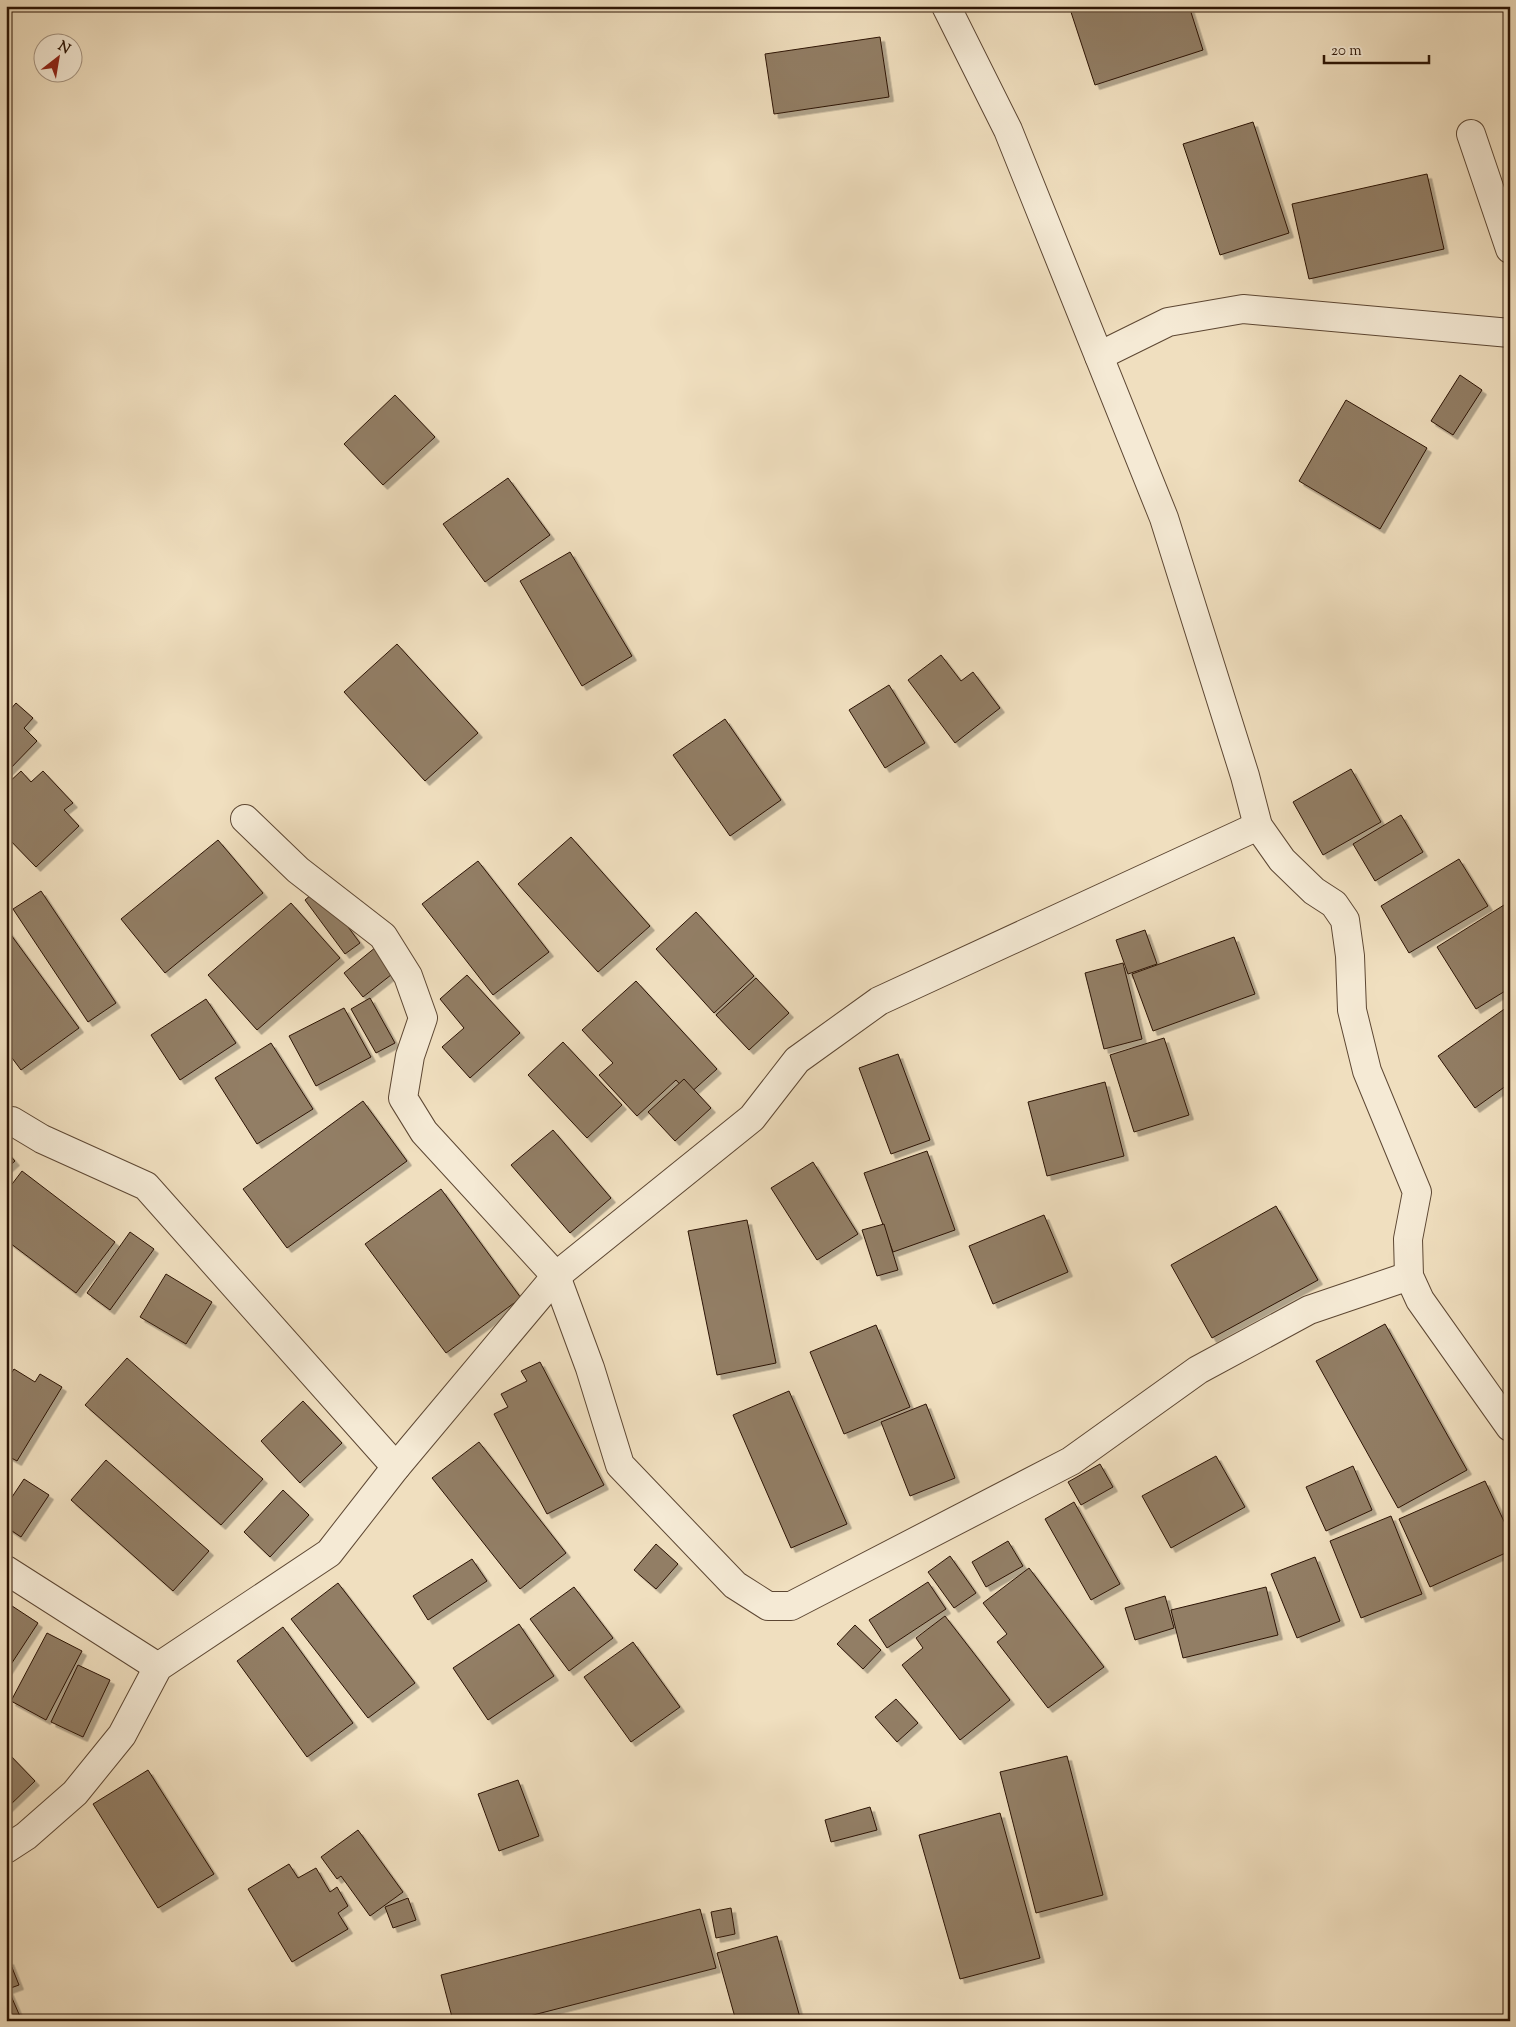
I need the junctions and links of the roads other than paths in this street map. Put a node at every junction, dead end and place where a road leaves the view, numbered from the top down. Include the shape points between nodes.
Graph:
1 (946, 6) edge
2 (1471, 134) dead end
3 (1510, 249) edge
4 (1510, 333) edge
5 (1099, 356) junction
6 (245, 819) dead end
7 (1258, 826) junction
8 (12, 1121) dead end
9 (556, 1276) junction
10 (1409, 1276) junction
11 (1510, 1427) edge
12 (396, 1468) junction
13 (6, 1570) edge
14 (158, 1667) junction
15 (6, 1849) edge

1 - 5 street via 1008,130
2 - 3 street
4 - 5 street via 1243,309 1168,322
5 - 7 street via 1164,518
6 - 9 street via 298,870 383,936 408,976 423,1018 410,1056 404,1098 424,1132
7 - 9 street via 879,1001 797,1060 752,1118
7 - 10 street via 1282,860 1314,891 1334,904 1345,920 1352,1010 1367,1071 1417,1192 1408,1239
8 - 12 street via 42,1139 146,1186
9 - 10 street via 590,1368 620,1465 735,1586 768,1606 791,1606 1071,1461 1198,1370 1309,1310
9 - 12 street
10 - 11 street via 1420,1300
12 - 14 street via 328,1553
13 - 14 street
14 - 15 street via 122,1735 75,1793 26,1836

